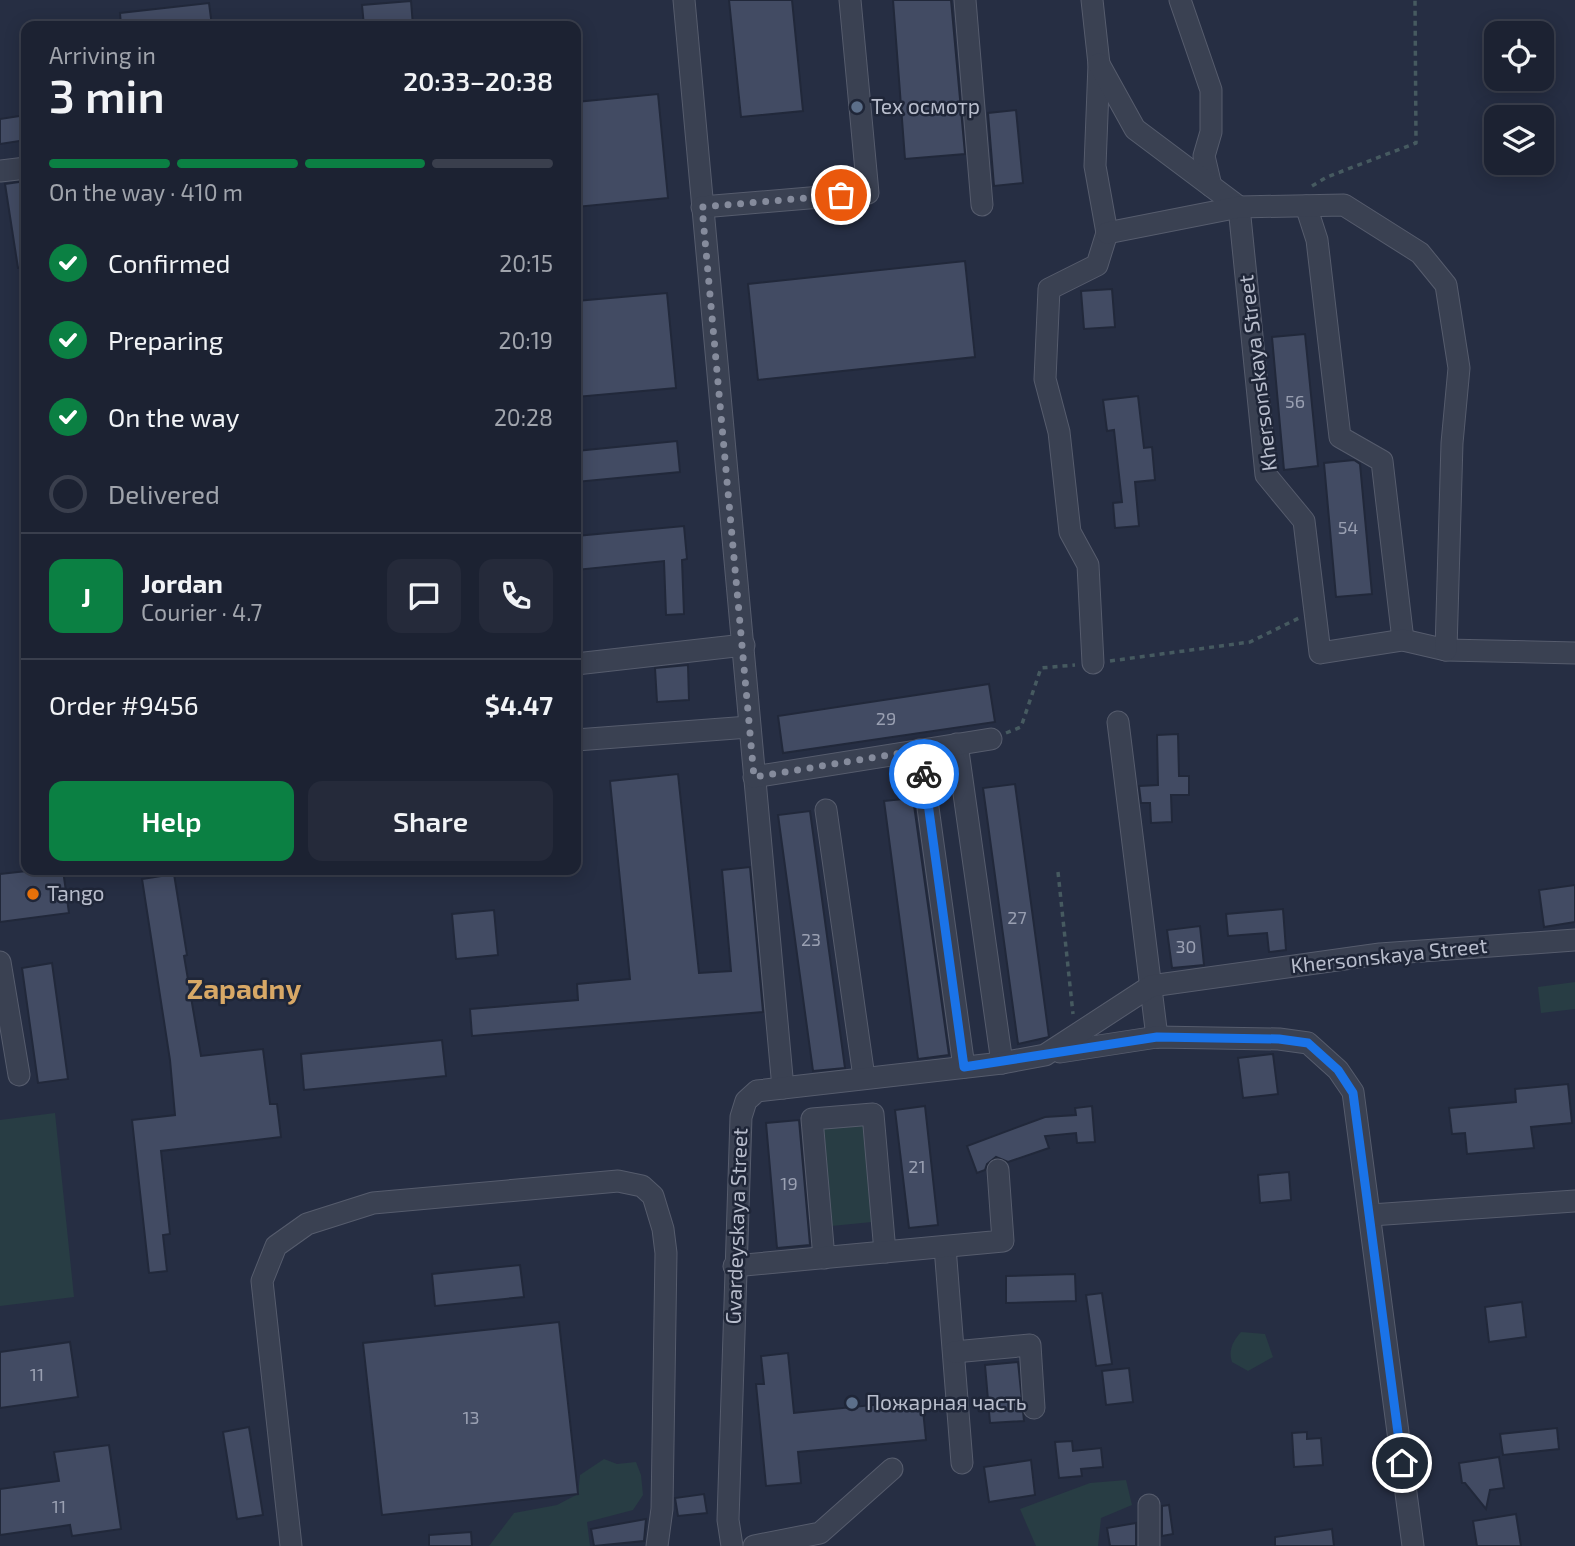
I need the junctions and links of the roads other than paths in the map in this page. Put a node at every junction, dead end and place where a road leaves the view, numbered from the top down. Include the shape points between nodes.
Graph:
1 (684, 0) edge
2 (850, 0) edge
3 (965, 0) edge
4 (1092, 0) edge
5 (1180, 0) edge
6 (1099, 64) junction
7 (21, 169) edge
8 (0, 171) edge
9 (1211, 186) junction
10 (982, 205) dead end
11 (1306, 206) junction
12 (702, 207) junction
13 (1239, 207) junction
14 (1107, 233) junction
15 (1403, 640) junction
16 (744, 645) junction
17 (1446, 650) junction
18 (1575, 653) edge
19 (581, 663) edge
20 (1093, 663) road end
21 (1118, 722) dead end
22 (749, 727) junction
23 (991, 739) road end
24 (581, 740) edge
25 (957, 744) junction
26 (920, 750) junction
27 (754, 777) junction
28 (826, 810) dead end
29 (1575, 940) edge
30 (0, 962) edge
31 (1151, 986) junction
32 (1157, 1037) junction
33 (1045, 1055) junction
34 (1002, 1063) junction
35 (964, 1067) junction
36 (19, 1075) dead end
37 (864, 1077) junction
38 (783, 1088) junction
39 (998, 1170) dead end
40 (1575, 1201) edge
41 (1371, 1215) junction
42 (945, 1247) junction
43 (885, 1252) junction
44 (824, 1258) junction
45 (734, 1266) junction
46 (954, 1352) junction
47 (1034, 1408) dead end
48 (962, 1463) dead end
49 (892, 1469) dead end
50 (1149, 1505) dead end
51 (291, 1546) edge
52 (657, 1546) edge
53 (732, 1546) edge
54 (754, 1546) edge
55 (1149, 1546) edge
56 (1413, 1546) edge

1 - 12 street
2 - 12 street via 868,193
3 - 10 street
4 - 6 street
5 - 9 street via 1210,90 1210,132 1204,156
6 - 9 street via 1135,129
6 - 14 street via 1096,166
7 - 8 street
9 - 13 street
11 - 13 street
11 - 15 street via 1317,240 1340,437 1382,461
11 - 17 street via 1345,205 1420,253 1446,285 1459,368 1452,443
12 - 16 street
13 - 14 street
13 - 15 street, Khersonskaya Street via 1266,475 1304,521 1320,653
14 - 20 street via 1097,265 1049,289 1045,379 1059,432 1070,532 1088,565
15 - 17 street
16 - 19 street
16 - 22 street
17 - 18 street
21 - 31 street
22 - 24 street
22 - 27 street
23 - 25 street
25 - 26 street
25 - 34 street
26 - 27 street
26 - 35 street
27 - 38 street
28 - 37 street
29 - 31 street, Khersonskaya Street via 1380,954
30 - 36 street
31 - 32 street
31 - 33 street
32 - 33 street
32 - 41 street via 1308,1043 1338,1070 1353,1093
33 - 34 street
34 - 35 street
35 - 37 street
37 - 38 street
38 - 45 street, Gvardeyskaya Street via 757,1091 746,1101 740,1117
39 - 42 street via 1003,1241
40 - 41 street
41 - 56 street
42 - 43 street
42 - 46 street
43 - 44 street
43 - 44 street via 873,1114 812,1119
44 - 45 street
45 - 53 street, Gvardeyskaya Street via 728,1520
46 - 47 street via 1030,1345
46 - 48 street
49 - 54 street via 820,1533
50 - 55 street
51 - 52 street via 262,1280 276,1246 307,1224 373,1203 618,1181 642,1186 653,1196 664,1241 662,1509

